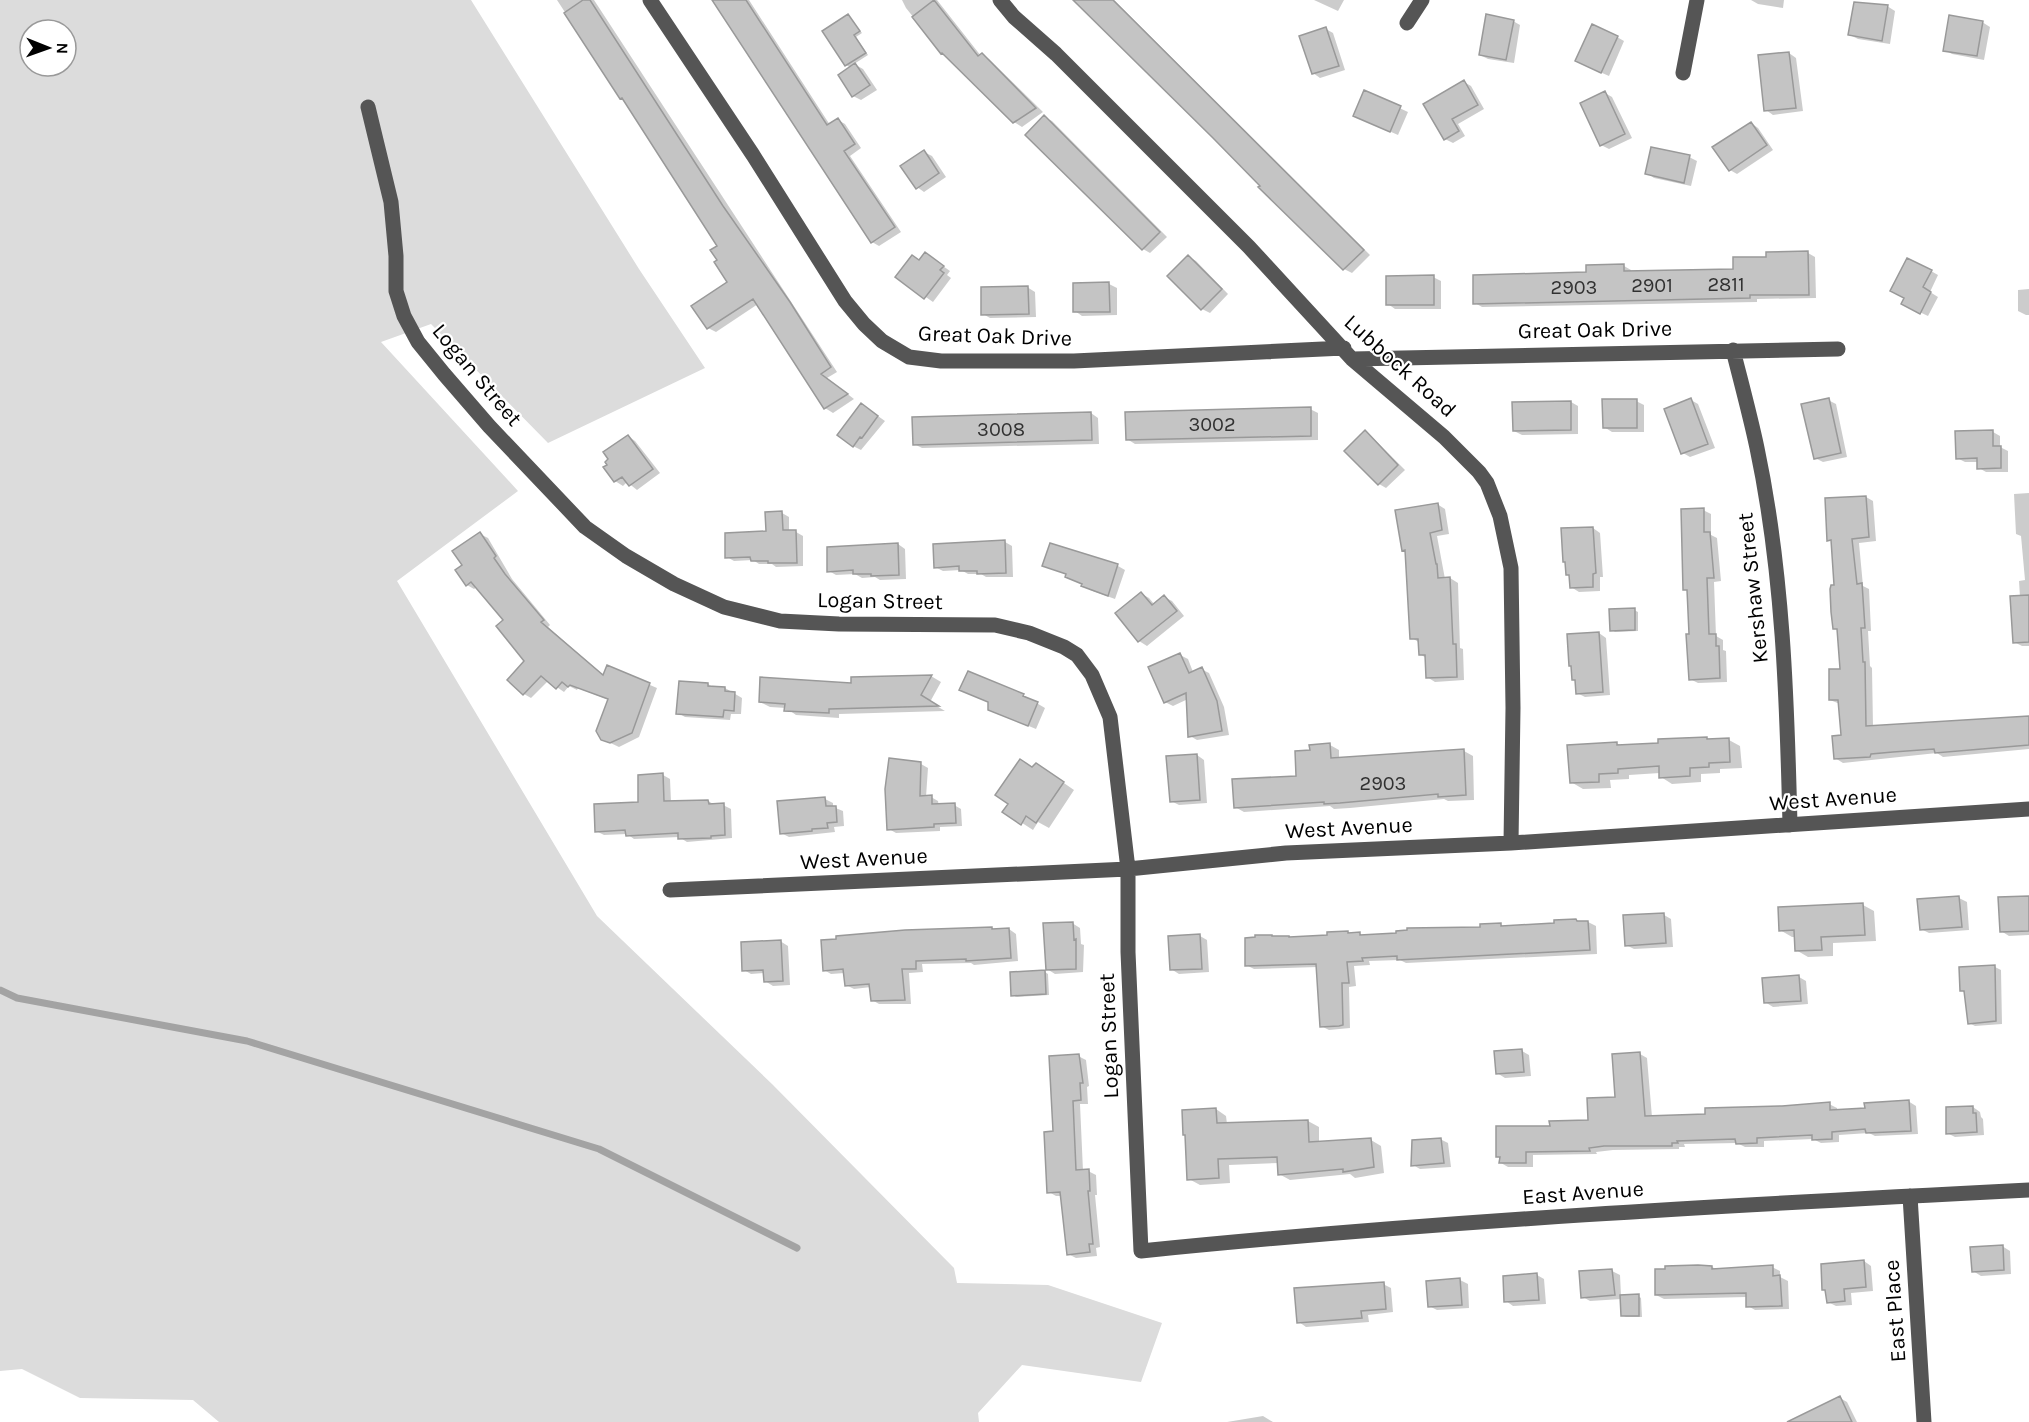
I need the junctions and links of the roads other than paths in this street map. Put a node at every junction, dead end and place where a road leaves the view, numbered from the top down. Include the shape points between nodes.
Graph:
1 (650, 0) edge
2 (1000, 0) edge
3 (1422, 0) edge
4 (1697, 0) edge
5 (1407, 23) dead end
6 (1683, 73) dead end
7 (368, 107) dead end
8 (1838, 349) dead end
9 (1733, 350) junction
10 (1348, 353) junction
11 (2029, 809) edge
12 (1790, 825) junction
13 (1511, 843) junction
14 (1128, 869) junction
15 (670, 890) dead end
16 (2029, 1190) edge
17 (1910, 1196) junction
18 (1141, 1251) joint
19 (1924, 1422) edge

1 - 10 street, Great Oak Drive via 845,301 882,341 909,357 941,361 1074,361
2 - 10 street, Lubbock Road via 1249,247
3 - 5 street
4 - 6 street
7 - 14 street, Logan Street via 391,202 396,291 404,316 431,358 552,495 585,527 626,556 724,607 780,621 1012,627 1077,655 1092,675 1110,717
8 - 9 street, Great Oak Drive
9 - 10 street, Great Oak Drive
9 - 12 street, Kershaw Street via 1757,448 1775,565 1784,668
10 - 13 street, Lubbock Road via 1464,456 1493,495 1511,568
11 - 12 street, West Avenue
12 - 13 street, West Avenue
13 - 14 street, West Avenue via 1286,853
14 - 15 street, West Avenue
14 - 18 street, Logan Street
16 - 17 street, East Avenue
17 - 18 street, East Avenue via 1345,1232
17 - 19 street, East Place

